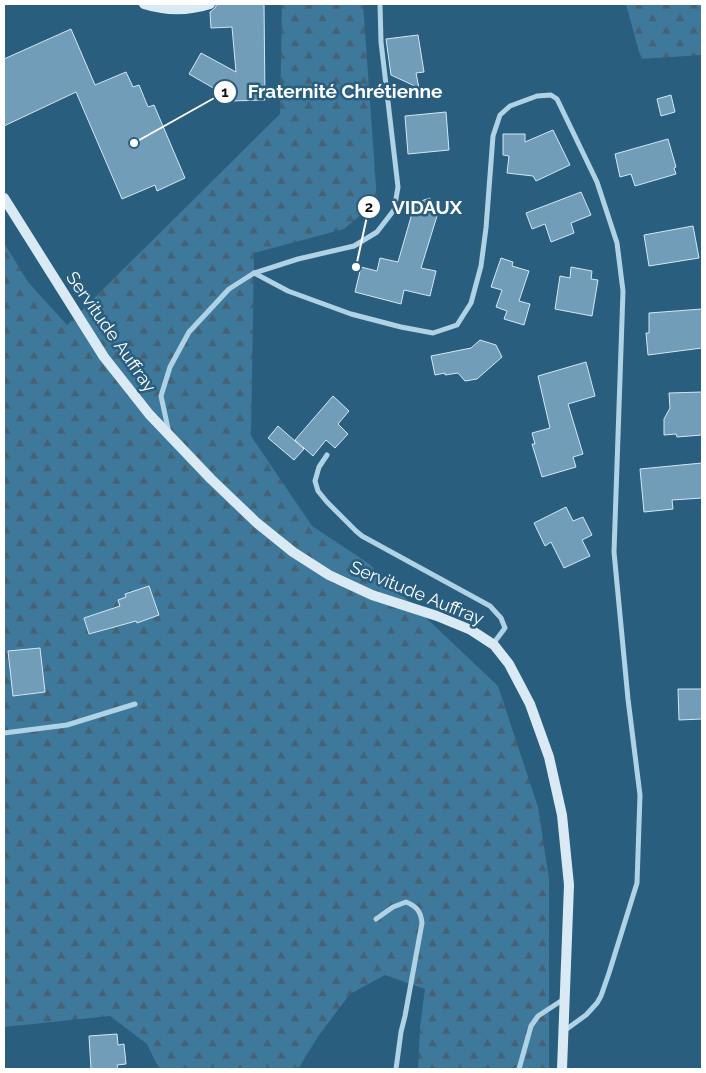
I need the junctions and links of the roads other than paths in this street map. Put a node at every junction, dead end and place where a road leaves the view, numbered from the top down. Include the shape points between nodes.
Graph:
1 (144, 4) edge
2 (210, 4) edge
3 (380, 4) edge
4 (4, 198) edge
5 (254, 273) junction
6 (169, 436) junction
7 (327, 455) dead end
8 (493, 645) junction
9 (135, 704) dead end
10 (4, 733) edge
11 (376, 919) dead end
12 (564, 1000) junction
13 (563, 1032) junction
14 (396, 1069) edge
15 (519, 1069) edge
16 (562, 1069) edge

1 - 2 street via 160,9 194,9
3 - 5 street via 382,51 398,187 394,210 377,232 354,246
4 - 6 street, Servitude Auffray via 104,357
5 - 6 street via 229,289 189,332 170,367 161,396
5 - 13 street via 288,291 351,314 433,333 457,326 471,303 484,250 494,136 504,110 537,96 552,95 557,99 597,182 617,243 623,291 614,552 640,795 637,883 601,996 586,1015
6 - 8 street, Servitude Auffray via 257,523 293,552 329,575 471,630
7 - 8 street via 315,482 327,502 362,536 490,606 505,628
8 - 12 street, Servitude Auffray via 509,664 530,704 562,816 569,885
9 - 10 street via 67,725
11 - 14 street via 406,902 418,909 421,915
12 - 13 street, Servitude Auffray
12 - 15 street via 538,1016 531,1026
13 - 16 street, Servitude Auffray

